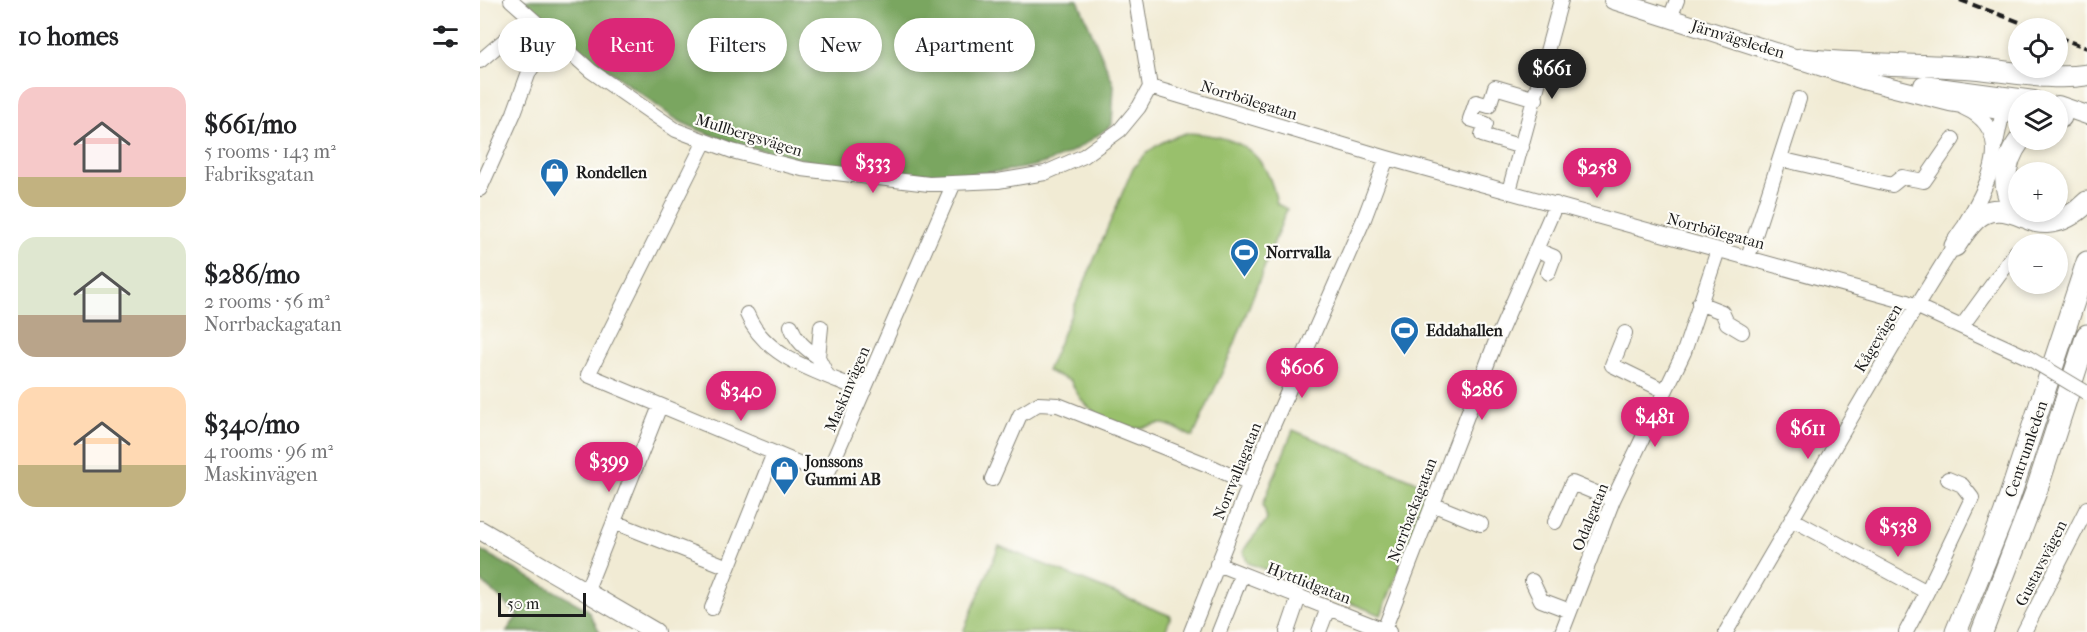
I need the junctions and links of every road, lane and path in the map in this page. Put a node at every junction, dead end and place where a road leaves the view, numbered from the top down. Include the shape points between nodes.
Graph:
1 (511, 0) edge
2 (1136, 0) edge
3 (1561, 0) edge
4 (1613, 0) edge
5 (1677, 0) edge
6 (1647, 5) edge
7 (530, 18) edge
8 (1670, 18) junction
9 (498, 46) edge
10 (576, 58) edge
11 (1801, 59) junction
12 (480, 61) edge
13 (1829, 69) junction
14 (529, 72) edge
15 (2087, 75) edge
16 (1150, 87) junction
17 (1536, 99) junction
18 (1799, 99) dead end
19 (1950, 102) junction
20 (2008, 102) edge
21 (2008, 104) edge
22 (2068, 115) edge
23 (2087, 117) edge
24 (2008, 118) edge
25 (1953, 139) dead end
26 (705, 141) junction
27 (1522, 147) junction
28 (1995, 150) junction
29 (1387, 158) junction
30 (1780, 159) junction
31 (2008, 166) edge
32 (954, 183) junction
33 (480, 189) edge
34 (2008, 190) edge
35 (1509, 191) junction
36 (2087, 202) edge
37 (1557, 204) junction
38 (2008, 212) edge
39 (2068, 216) edge
40 (1955, 246) junction
41 (1537, 250) junction
42 (1718, 250) junction
43 (1748, 257) junction
44 (2087, 262) edge
45 (2008, 263) edge
46 (1548, 273) dead end
47 (1699, 303) junction
48 (1918, 305) junction
49 (747, 315) dead end
50 (791, 326) dead end
51 (1962, 326) junction
52 (821, 327) dead end
53 (1742, 332) dead end
54 (1625, 333) dead end
55 (2087, 335) edge
56 (818, 357) junction
57 (827, 375) junction
58 (864, 390) junction
59 (1665, 391) junction
60 (2087, 393) edge
61 (660, 406) junction
62 (774, 453) junction
63 (992, 479) dead end
64 (1948, 479) dead end
65 (1249, 484) junction
66 (1613, 500) junction
67 (1432, 504) junction
68 (2087, 508) edge
69 (1792, 519) junction
70 (614, 522) junction
71 (1555, 522) dead end
72 (1481, 524) dead end
73 (480, 530) edge
74 (1217, 564) junction
75 (728, 567) junction
76 (1242, 574) junction
77 (1532, 581) dead end
78 (586, 592) junction
79 (1928, 592) junction
80 (1299, 597) junction
81 (712, 608) dead end
82 (1328, 608) junction
83 (1570, 611) junction
84 (1386, 631) edge
85 (655, 632) edge
86 (1191, 632) edge
87 (1219, 632) edge
88 (1287, 632) edge
89 (1319, 632) edge
90 (1562, 632) edge
91 (1726, 632) edge
92 (1906, 632) edge
93 (1956, 632) edge
94 (1982, 632) edge
95 (2024, 632) edge

1 - 7 street, Mullbergsvägen
2 - 16 street
3 - 17 street
4 - 6 main road, Järnvägsleden
5 - 8 street
6 - 8 main road, Järnvägsleden
8 - 11 main road, Järnvägsleden
9 - 12 street
10 - 26 street, Mullbergsvägen via 676,130
11 - 13 main road, Järnvägsleden
11 - 15 highway
13 - 19 main road, Järnvägsleden
13 - 20 main road, Järnvägsleden
14 - 33 street
16 - 29 street, Norrbölegatan
16 - 32 street, Mullbergsvägen via 1120,130 1084,156 1045,173
17 - 27 street
17 - 27 street via 1495,87 1489,106 1476,102 1470,119 1486,124 1482,135
18 - 30 street
19 - 21 main road, Järnvägsleden
19 - 28 street via 1985,121
22 - 23 main road
24 - 28 street, Kågevägen via 1998,128
25 - 30 street via 1924,181 1902,177 1892,185
26 - 32 street, Mullbergsvägen via 802,169 928,184
26 - 61 street, Maskinvägen via 588,375
27 - 35 street
28 - 40 street, Kågevägen via 1990,176
29 - 35 street, Norrbölegatan
29 - 65 street, Norrvallagatan
30 - 43 street
31 - 34 highway
32 - 58 street, Maskinvägen
35 - 37 street, Norrbölegatan
36 - 39 highway
37 - 41 street, Norrbackagatan
37 - 42 street, Norrbölegatan
38 - 40 highway via 1984,213 1972,220
40 - 48 street, Kågevägen
41 - 46 street via 1554,257
41 - 67 street, Norrbackagatan via 1496,341
42 - 43 street, Norrbölegatan
42 - 47 street, Odalgatan
43 - 48 street, Norrbölegatan
44 - 93 highway, Centrumleden via 2004,514
45 - 51 street
47 - 53 street via 1722,312 1727,324
47 - 59 street, Odalgatan via 1684,352
48 - 51 street, Norrbölegatan
48 - 69 street, Kågevägen
49 - 57 street via 753,330 779,354
50 - 56 street via 805,349
51 - 60 street, Norrbölegatan, bridge via 2027,357
52 - 56 street
54 - 59 street via 1612,365
55 - 94 highway, Centrumleden via 2037,489
56 - 57 street
57 - 58 street
58 - 62 street, Maskinvägen via 827,476
59 - 66 street, Odalgatan
61 - 62 street, Maskinvägen
61 - 70 street
62 - 75 street
63 - 65 street via 1020,415 1038,404 1058,405
64 - 79 street via 1962,485 1972,498
65 - 74 street, Norrvallagatan
66 - 71 street via 1572,483
66 - 83 street, Odalgatan
67 - 72 street
67 - 84 street, Norrbackagatan
68 - 95 street, Gustavsvägen
69 - 79 street
69 - 91 street, Kågevägen
70 - 75 street
70 - 78 street
73 - 78 main road
74 - 76 street, Hyttlidgatan
74 - 86 street, Norrvallagatan
75 - 81 street
76 - 80 street, Hyttlidgatan
76 - 87 street
77 - 83 street via 1541,600
78 - 85 main road
79 - 92 street
80 - 82 street, Hyttlidgatan
80 - 88 street
82 - 84 street, Hyttlidgatan
82 - 89 street
83 - 90 street, Odalgatan

